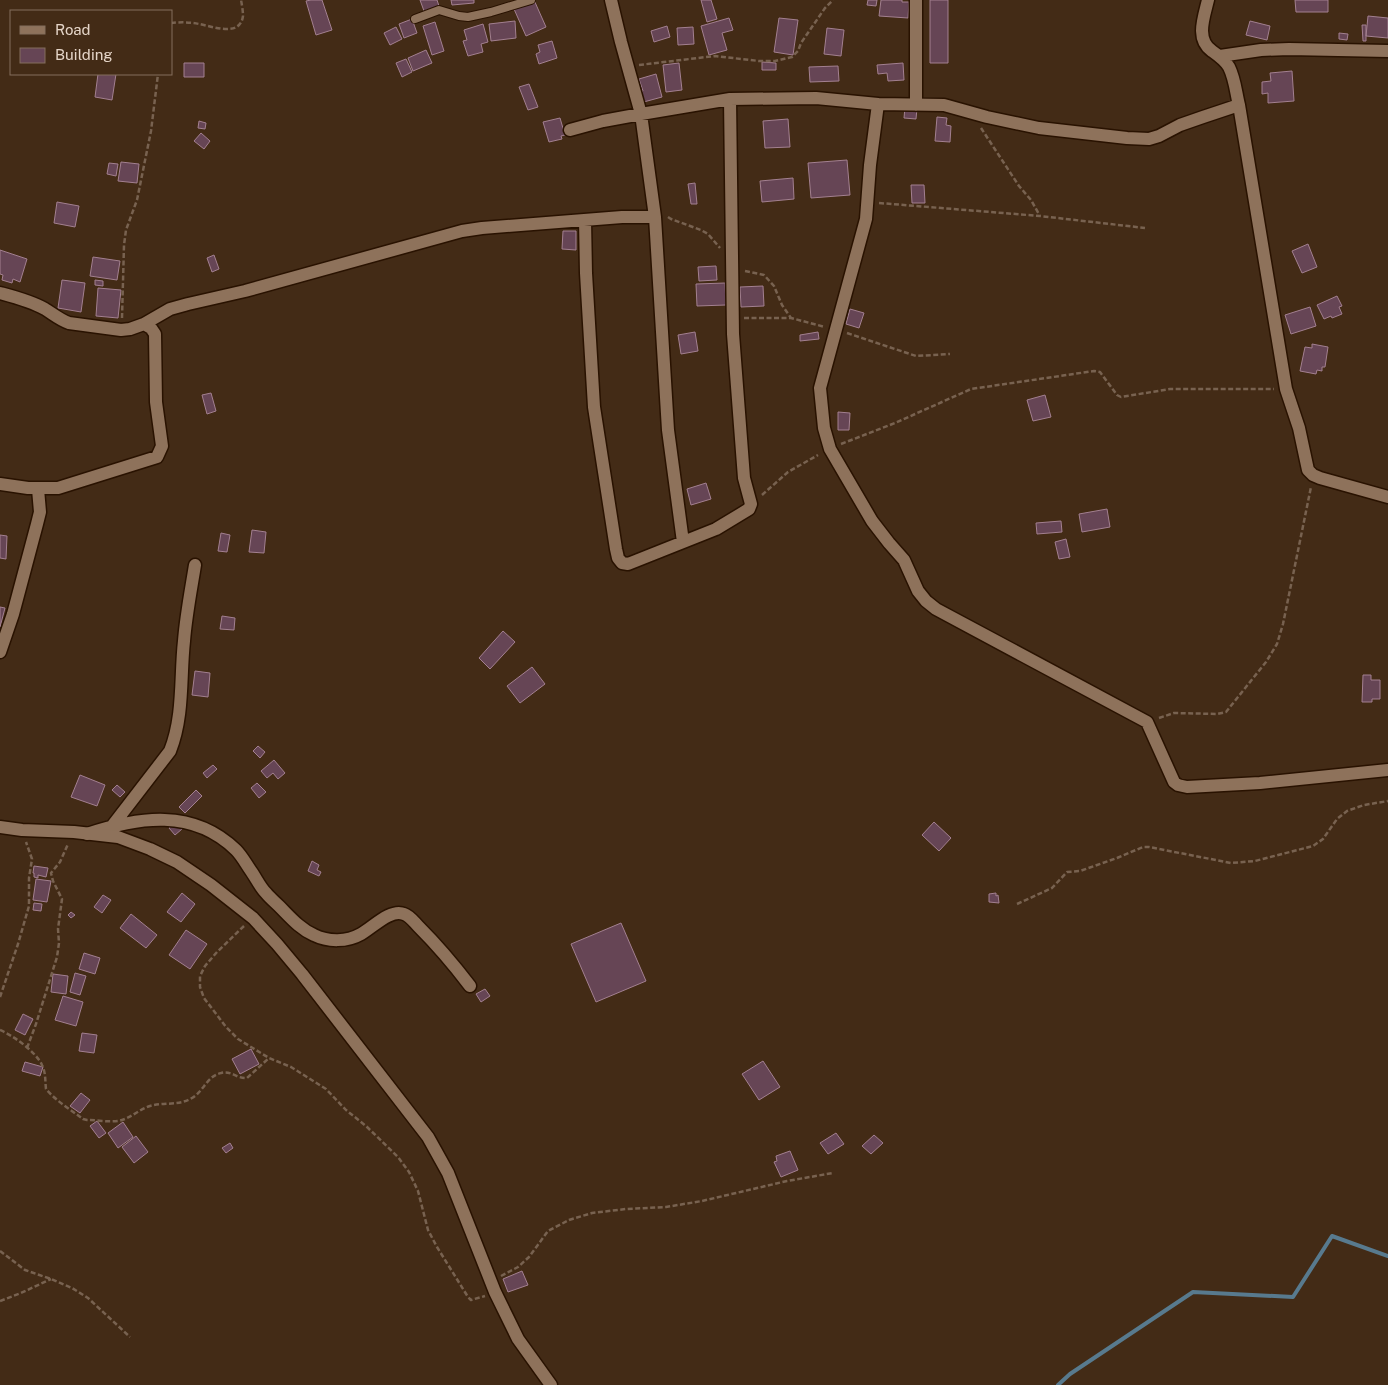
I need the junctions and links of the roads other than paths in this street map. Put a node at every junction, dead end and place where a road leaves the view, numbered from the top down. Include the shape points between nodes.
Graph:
1 (530, 0) edge
2 (611, 0) edge
3 (916, 0) edge
4 (1208, 0) edge
5 (415, 19) dead end
6 (1388, 51) edge
7 (1220, 56) junction
8 (730, 99) junction
9 (878, 104) junction
10 (916, 105) junction
11 (1239, 106) junction
12 (641, 114) junction
13 (570, 130) dead end
14 (655, 217) junction
15 (585, 220) junction
16 (0, 293) edge
17 (144, 324) junction
18 (0, 484) edge
19 (38, 489) junction
20 (1388, 497) edge
21 (682, 542) junction
22 (195, 565) dead end
23 (0, 652) edge
24 (1388, 770) edge
25 (114, 825) junction
26 (0, 827) edge
27 (87, 834) junction
28 (470, 986) dead end
29 (551, 1385) edge

1 - 5 lane via 468,17 439,10
2 - 12 street
3 - 10 street
4 - 7 street via 1201,30 1204,42
6 - 7 street via 1289,49
7 - 11 street via 1229,66
8 - 9 street via 816,98
8 - 12 street
8 - 21 street via 732,318 744,478 751,504 749,509 716,529
9 - 10 street
9 - 24 street via 866,219 820,388 824,428 830,449 872,521 904,560 912,581 926,601 1147,722 1178,785 1260,783
10 - 11 street via 944,106 1039,128 1127,138 1159,136 1180,125
11 - 20 street via 1286,389 1308,470 1313,475
12 - 13 street
12 - 14 street
14 - 15 street
14 - 21 street via 668,430
15 - 17 street via 462,231 245,292 179,306
15 - 21 street via 594,406 618,558 628,564
16 - 17 street via 36,305 69,323 121,330
17 - 19 street via 155,334 156,402 162,446 157,457 58,488
18 - 19 street
19 - 23 street via 40,512
22 - 25 street via 175,739 170,751
25 - 27 street
25 - 28 street via 171,819 194,824 219,836 237,851 266,893 300,926 322,939 342,940 360,935 390,915 404,914 453,963
26 - 27 street
27 - 29 street via 118,837 177,862 253,918 277,944 428,1137 448,1172 495,1292 518,1339

